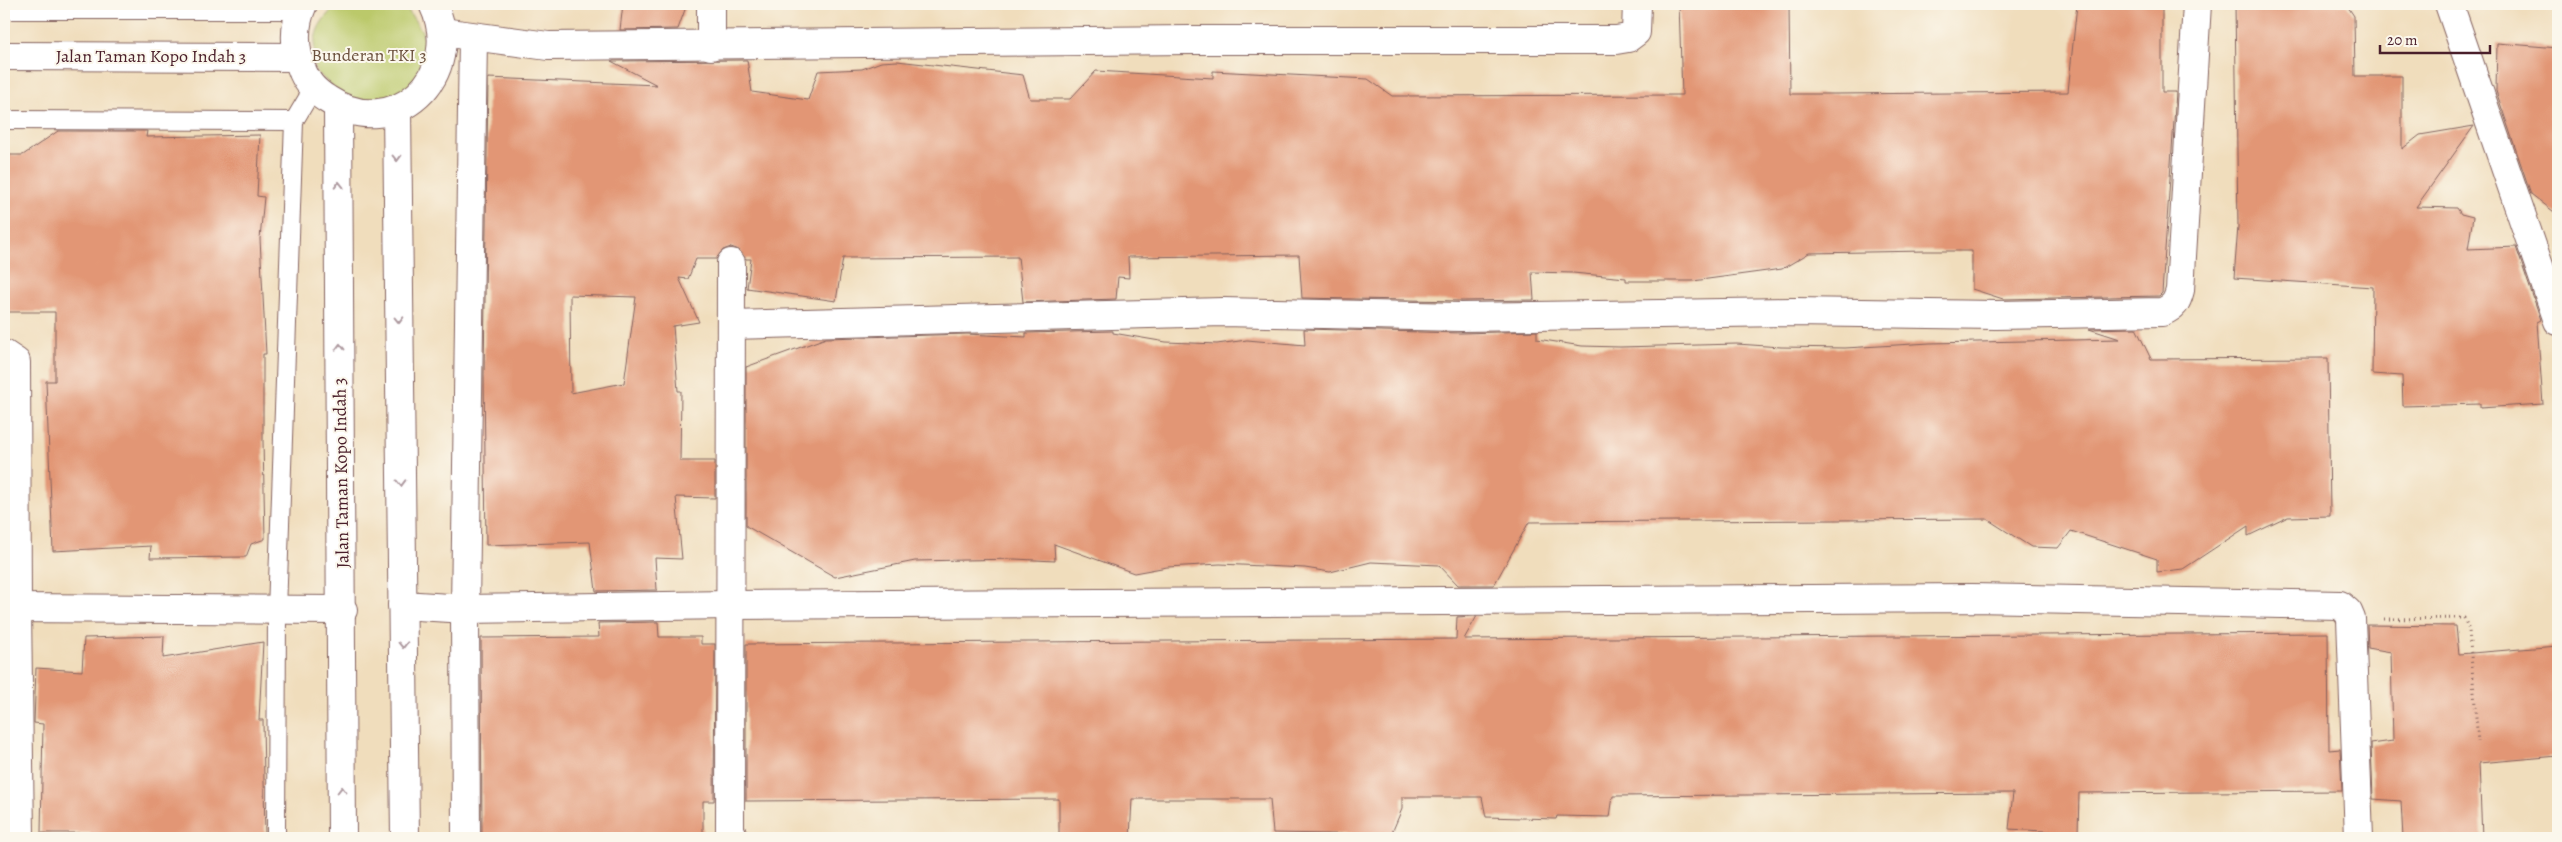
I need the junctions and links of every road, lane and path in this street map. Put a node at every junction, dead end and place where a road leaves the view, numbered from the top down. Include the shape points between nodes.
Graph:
1 (303, 4) edge
2 (433, 4) edge
3 (711, 4) edge
4 (1637, 4) edge
5 (2197, 4) edge
6 (2449, 4) edge
7 (4, 5) edge
8 (442, 32) junction
9 (472, 37) junction
10 (711, 46) junction
11 (4, 56) edge
12 (298, 57) junction
13 (313, 89) junction
14 (338, 107) junction
15 (397, 109) junction
16 (4, 120) edge
17 (294, 121) junction
18 (731, 263) dead end
19 (2558, 321) edge
20 (731, 325) junction
21 (4, 354) edge
22 (728, 605) junction
23 (402, 606) junction
24 (10, 608) edge
25 (464, 609) junction
26 (277, 610) junction
27 (342, 610) junction
28 (2351, 620) junction
29 (2478, 742) dead end
30 (20, 838) edge
31 (276, 838) edge
32 (342, 838) edge
33 (405, 838) edge
34 (466, 838) edge
35 (734, 838) edge
36 (2359, 838) edge

1 - 7 street
1 - 12 street via 296,27
2 - 8 street
3 - 10 street
4 - 10 street via 1636,32 1628,38 1616,40 1190,40
5 - 20 street via 2180,290 2177,302 2162,312 1996,315 1794,312 1461,317 1223,312
6 - 19 street
8 - 9 street
8 - 15 street via 442,49 432,78 411,102
9 - 10 street via 548,46
9 - 25 street
11 - 12 street, Jalan Taman Kopo Indah 3
12 - 13 street
13 - 14 street
13 - 17 lane
14 - 15 street via 367,114
27 -> 14 street, Jalan Taman Kopo Indah 3
15 -> 23 street
16 - 17 lane
17 - 26 lane
18 - 20 street
20 - 22 street
21 - 24 street via 16,362
22 - 25 street
22 - 28 street via 1972,598 2340,605
22 - 35 street via 730,830
23 - 25 street
23 -> 33 street
24 - 26 street
24 - 30 street
25 - 34 street
26 - 27 street
26 - 31 lane
32 -> 27 street, Jalan Taman Kopo Indah 3
28 - 29 path via 2464,618 2468,630
28 - 36 street

